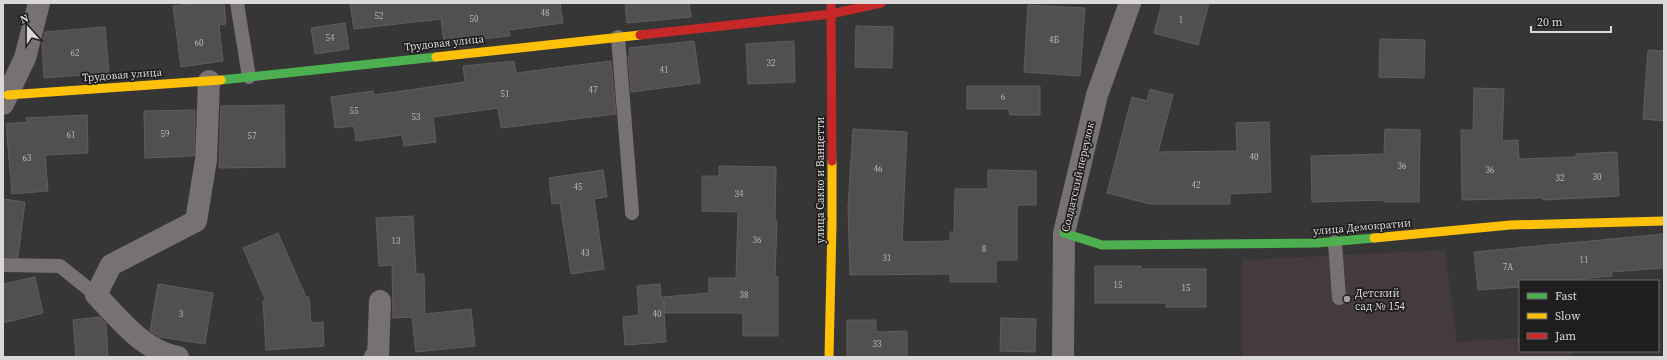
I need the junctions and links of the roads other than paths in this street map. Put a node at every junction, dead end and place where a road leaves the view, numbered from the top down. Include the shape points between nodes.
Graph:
1 (39, 3) edge
2 (237, 3) edge
3 (831, 3) edge
4 (881, 3) edge
5 (1130, 3) edge
6 (831, 14) junction
7 (618, 37) junction
8 (249, 77) junction
9 (209, 81) junction
10 (6, 100) edge
11 (632, 213) dead end
12 (1664, 221) edge
13 (1064, 233) junction
14 (1335, 242) junction
15 (3, 265) edge
16 (96, 295) junction
17 (1339, 298) dead end
18 (380, 301) dead end
19 (178, 357) edge
20 (375, 357) edge
21 (829, 357) edge
22 (1063, 357) edge

1 - 10 street via 24,58
2 - 8 lane
3 - 6 street, улица Сакко и Ванцетти
4 - 6 street, Трудовая улица
5 - 13 street, Солдатский переулок via 1097,95
6 - 7 street, Трудовая улица
6 - 21 street, улица Сакко и Ванцетти via 832,225
7 - 8 street, Трудовая улица
7 - 11 lane
8 - 9 street, Трудовая улица
9 - 10 street, Трудовая улица
9 - 16 street via 206,160 196,221 111,265
12 - 14 street, улица Демократии via 1510,226
13 - 14 street, улица Демократии via 1102,245
13 - 22 street, Солдатский переулок
14 - 17 lane
15 - 16 lane via 60,266
16 - 19 street via 142,341 170,356
18 - 20 street via 378,357

